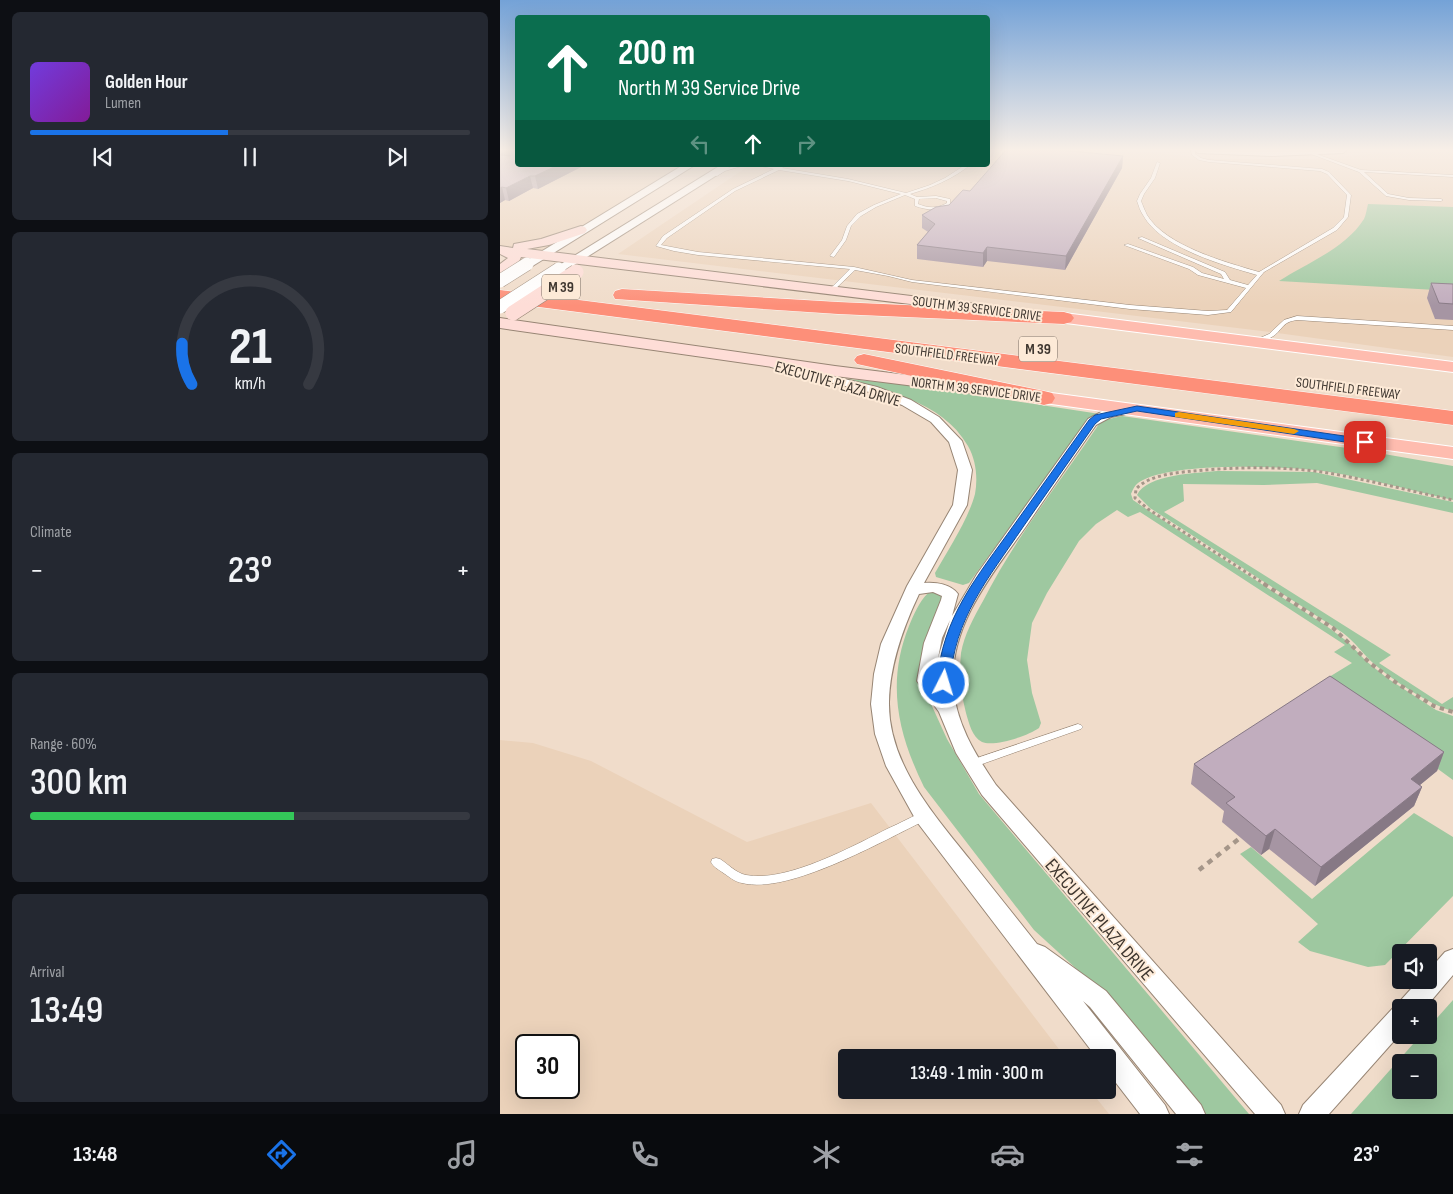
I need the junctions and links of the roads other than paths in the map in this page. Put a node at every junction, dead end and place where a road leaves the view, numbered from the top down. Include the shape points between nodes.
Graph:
1 (627, 202) edge
2 (668, 202) edge
3 (674, 202) edge
4 (716, 202) edge
5 (885, 202) edge
6 (916, 202) edge
7 (949, 202) edge
8 (1139, 202) edge
9 (1348, 202) edge
10 (645, 216) junction
11 (581, 230) junction
12 (1140, 238) dead end
13 (1126, 245) dead end
14 (542, 255) junction
15 (504, 256) edge
16 (832, 256) dead end
17 (526, 264) joint
18 (575, 266) junction
19 (854, 268) junction
20 (559, 269) joint
21 (1260, 274) junction
22 (500, 280) edge
23 (1228, 282) junction
24 (1249, 287) junction
25 (831, 291) junction
26 (622, 295) junction
27 (500, 296) edge
28 (511, 315) edge
29 (1064, 318) junction
30 (672, 320) junction
31 (500, 323) edge
32 (1453, 328) edge
33 (1256, 341) junction
34 (754, 360) junction
35 (1450, 366) edge
36 (1044, 398) junction
37 (1453, 401) edge
38 (1137, 408) junction
39 (1453, 418) edge
40 (1365, 442) junction
41 (1453, 452) edge
42 (1453, 459) edge
43 (914, 590) junction
44 (948, 710) junction
45 (1078, 727) dead end
46 (971, 764) junction
47 (924, 816) junction
48 (716, 862) dead end
49 (1022, 943) junction
50 (1453, 959) edge
51 (1417, 999) edge
52 (1392, 1026) edge
53 (1156, 1114) edge
54 (1192, 1114) edge
55 (1272, 1114) edge
56 (1312, 1114) edge

1 - 11 street
2 - 10 street
3 - 10 lane
4 - 19 lane via 664,237 658,246 748,259
5 - 16 lane via 859,215 848,226 844,240
6 - 7 lane via 916,205 924,208 945,207
8 - 21 lane via 1145,217 1169,238 1232,266
9 - 21 lane via 1346,217 1335,229
10 - 18 street
11 - 14 street
11 - 15 main road
12 - 23 lane via 1223,273
13 - 23 lane
14 - 15 main road
14 - 17 street
14 - 18 main road
17 - 22 street, bridge
18 - 20 street
18 - 25 main road, SOUTH M 39 SERVICE DRIVE via 584,268 608,264
18 - 28 main road, bridge
19 - 24 lane via 912,281 1208,313 1230,311
19 - 25 lane
20 - 28 street, bridge
21 - 24 lane
22 - 26 highway, SOUTHFIELD FREEWAY / M 39
23 - 24 lane
25 - 29 main road, SOUTH M 39 SERVICE DRIVE
26 - 29 highway
26 - 37 highway, SOUTHFIELD FREEWAY / M 39
27 - 30 highway, SOUTHFIELD FREEWAY / M 39
28 - 31 main road, NORTH M 39 SERVICE DRIVE
28 - 34 main road, NORTH M 39 SERVICE DRIVE
29 - 33 main road, SOUTH M 39 SERVICE DRIVE
30 - 36 highway
30 - 39 highway, SOUTHFIELD FREEWAY / M 39
32 - 33 lane via 1297,318 1285,319 1274,334
33 - 35 main road, SOUTH M 39 SERVICE DRIVE
34 - 36 main road, NORTH M 39 SERVICE DRIVE
34 - 43 street, EXECUTIVE PLAZA DRIVE via 907,402 936,419 956,442 964,458 964,492
36 - 38 main road, NORTH M 39 SERVICE DRIVE
38 - 40 main road, NORTH M 39 SERVICE DRIVE
38 - 44 street, EXECUTIVE PLAZA DRIVE via 1107,414 1092,422 977,586 958,619 945,659
40 - 41 main road, NORTH M 39 SERVICE DRIVE
40 - 42 main road
43 - 44 street, EXECUTIVE PLAZA DRIVE via 941,587 950,594 950,603 933,639 926,680
43 - 47 street, EXECUTIVE PLAZA DRIVE via 884,663 881,697 884,733 896,769
44 - 46 street, EXECUTIVE PLAZA DRIVE
45 - 46 lane
46 - 55 street, EXECUTIVE PLAZA DRIVE via 1001,804
47 - 48 lane via 811,869 776,880 741,878
47 - 49 street, EXECUTIVE PLAZA DRIVE
49 - 53 street, EXECUTIVE PLAZA DRIVE
49 - 54 street, EXECUTIVE PLAZA DRIVE via 1098,999
50 - 51 street
52 - 56 street

